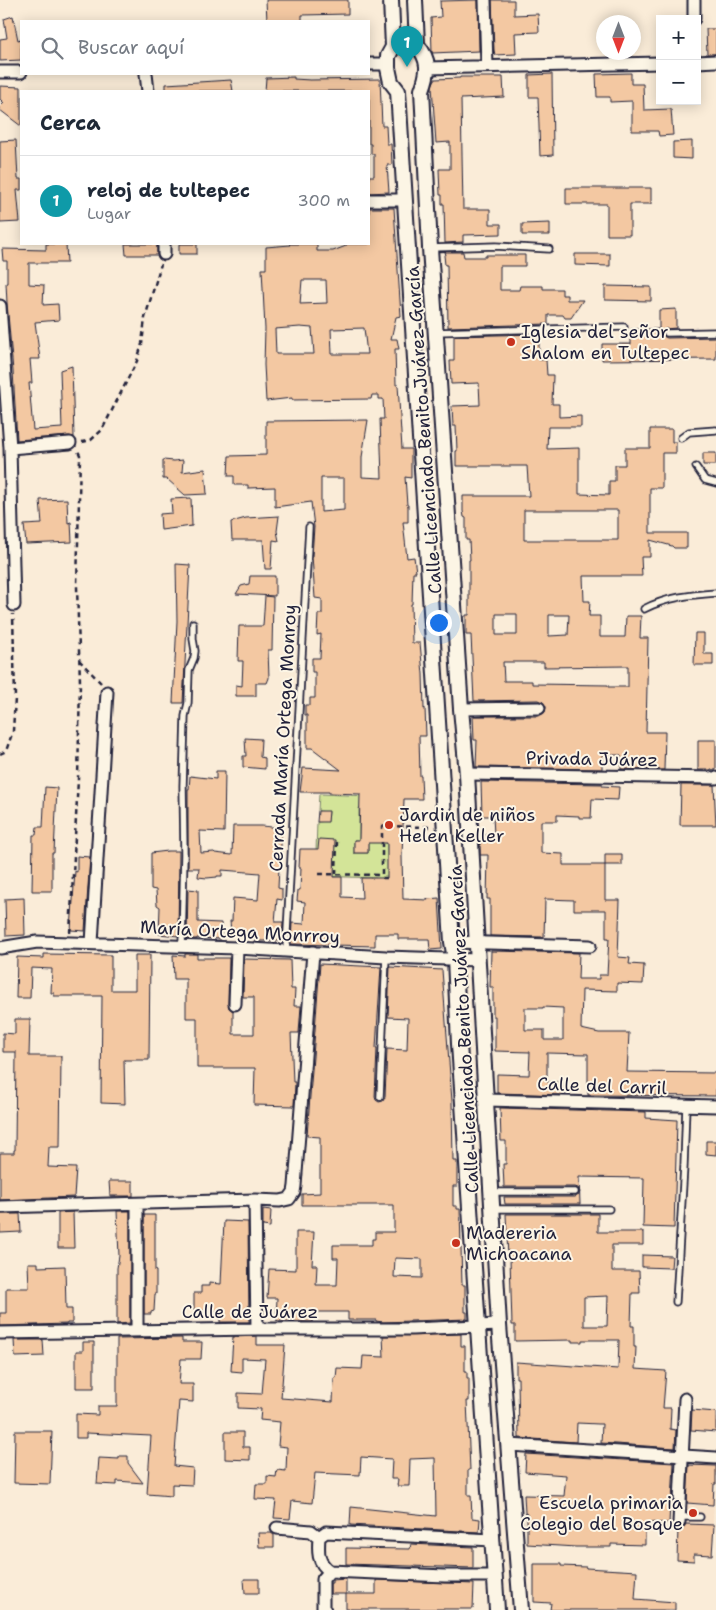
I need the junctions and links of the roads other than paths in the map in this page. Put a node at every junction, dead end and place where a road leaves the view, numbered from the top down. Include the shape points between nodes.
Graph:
1 (390, 0) edge
2 (415, 0) edge
3 (484, 0) edge
4 (694, 0) edge
5 (694, 15) edge
6 (417, 45) junction
7 (393, 47) junction
8 (716, 61) edge
9 (701, 62) edge
10 (656, 63) edge
11 (370, 64) edge
12 (388, 64) junction
13 (487, 66) junction
14 (427, 68) junction
15 (0, 72) edge
16 (20, 72) edge
17 (146, 75) edge
18 (148, 90) edge
19 (422, 90) junction
20 (398, 91) junction
21 (370, 200) edge
22 (406, 200) junction
23 (430, 248) junction
24 (549, 249) dead end
25 (0, 306) edge
26 (624, 327) dead end
27 (436, 332) junction
28 (716, 332) edge
29 (667, 333) dead end
30 (716, 430) edge
31 (443, 433) junction
32 (421, 434) junction
33 (681, 438) dead end
34 (70, 443) road end
35 (7, 452) edge
36 (696, 467) dead end
37 (716, 483) edge
38 (309, 527) dead end
39 (716, 593) edge
40 (14, 605) road end
41 (644, 609) dead end
42 (193, 623) dead end
43 (108, 692) road end
44 (538, 708) dead end
45 (462, 709) junction
46 (467, 774) junction
47 (716, 778) edge
48 (452, 942) junction
49 (478, 942) junction
50 (92, 943) junction
51 (182, 946) junction
52 (590, 946) dead end
53 (0, 948) edge
54 (237, 948) junction
55 (286, 950) junction
56 (313, 952) junction
57 (386, 957) junction
58 (455, 959) junction
59 (478, 960) junction
60 (235, 1004) dead end
61 (380, 1097) dead end
62 (486, 1100) junction
63 (686, 1106) junction
64 (716, 1106) edge
65 (492, 1192) junction
66 (575, 1192) dead end
67 (255, 1200) junction
68 (137, 1204) junction
69 (0, 1207) edge
70 (493, 1209) junction
71 (609, 1209) dead end
72 (676, 1302) dead end
73 (499, 1325) junction
74 (478, 1326) junction
75 (257, 1329) junction
76 (137, 1330) junction
77 (0, 1333) edge
78 (685, 1399) dead end
79 (509, 1445) junction
80 (682, 1456) junction
81 (716, 1458) edge
82 (700, 1517) dead end
83 (679, 1519) joint
84 (276, 1528) dead end
85 (319, 1537) junction
86 (493, 1540) junction
87 (330, 1571) junction
88 (495, 1576) junction
89 (320, 1609) edge
90 (498, 1610) edge
91 (521, 1610) edge

1 - 7 street
2 - 6 street
3 - 13 street
4 - 5 street
6 - 7 street
6 - 14 street via 425,54
7 - 12 street
8 - 9 street
10 - 13 street
11 - 12 street
12 - 20 street, Calle Licenciado Benito Juárez García via 391,82
13 - 14 street
14 - 19 street, Calle Licenciado Benito Juárez García
15 - 16 street
17 - 18 street
19 - 20 street
19 - 23 street, Calle Licenciado Benito Juárez García
20 - 22 street, Calle Licenciado Benito Juárez García
21 - 22 street
22 - 32 street, Calle Licenciado Benito Juárez García
23 - 24 lane via 496,246
23 - 27 street, Calle Licenciado Benito Juárez García
25 - 35 street
26 - 27 lane
27 - 31 street, Calle Licenciado Benito Juárez García
28 - 29 lane
30 - 33 lane via 689,432
31 - 32 street
31 - 45 street, Calle Licenciado Benito Juárez García
32 - 48 street, Calle Licenciado Benito Juárez García
34 - 35 street
35 - 40 street
36 - 37 lane via 705,480
38 - 55 lane, Cerrada María Ortega Monroy
39 - 41 lane via 676,596
42 - 51 lane via 195,650 189,670 182,786
43 - 50 street
44 - 45 street
45 - 46 street, Calle Licenciado Benito Juárez García
46 - 47 street, Privada Juárez
46 - 49 street, Calle Licenciado Benito Juárez García
48 - 49 street
48 - 58 street, Calle Licenciado Benito Juárez García
49 - 52 street
49 - 59 street, Calle Licenciado Benito Juárez García
50 - 51 street, María Ortega Monrroy
50 - 53 street, María Ortega Monrroy via 37,942
51 - 54 street, María Ortega Monrroy
54 - 55 street, María Ortega Monrroy
54 - 60 street
55 - 56 street, María Ortega Monrroy
56 - 57 street, María Ortega Monrroy
56 - 67 street via 294,1192 289,1200
57 - 58 street, María Ortega Monrroy
57 - 61 lane
58 - 59 street, María Ortega Monrroy
58 - 74 street, Calle Licenciado Benito Juárez García
59 - 62 street, Calle Licenciado Benito Juárez García
62 - 63 street, Calle del Carril
62 - 65 street, Calle Licenciado Benito Juárez García
63 - 64 street, Calle del Carril
63 - 72 lane
65 - 66 lane
65 - 70 street, Calle Licenciado Benito Juárez García
67 - 68 street
67 - 75 street
68 - 69 street
68 - 76 street
70 - 71 lane
70 - 73 street, Calle Licenciado Benito Juárez García
73 - 74 street, Calle de Juárez
73 - 79 street, Calle Licenciado Benito Juárez García
74 - 75 street, Calle de Juárez
74 - 86 street, Calle Licenciado Benito Juárez García
75 - 76 street, Calle de Juárez
76 - 77 street, Calle de Juárez
78 - 80 street
79 - 80 street
79 - 91 street, Calle Licenciado Benito Juárez García
80 - 81 street
80 - 83 street
82 - 83 lane
84 - 85 street via 311,1531
85 - 86 street via 326,1532
85 - 87 street via 320,1560
86 - 88 street, Calle Licenciado Benito Juárez García
87 - 88 street
87 - 89 street via 324,1579
88 - 90 street, Calle Licenciado Benito Juárez García

